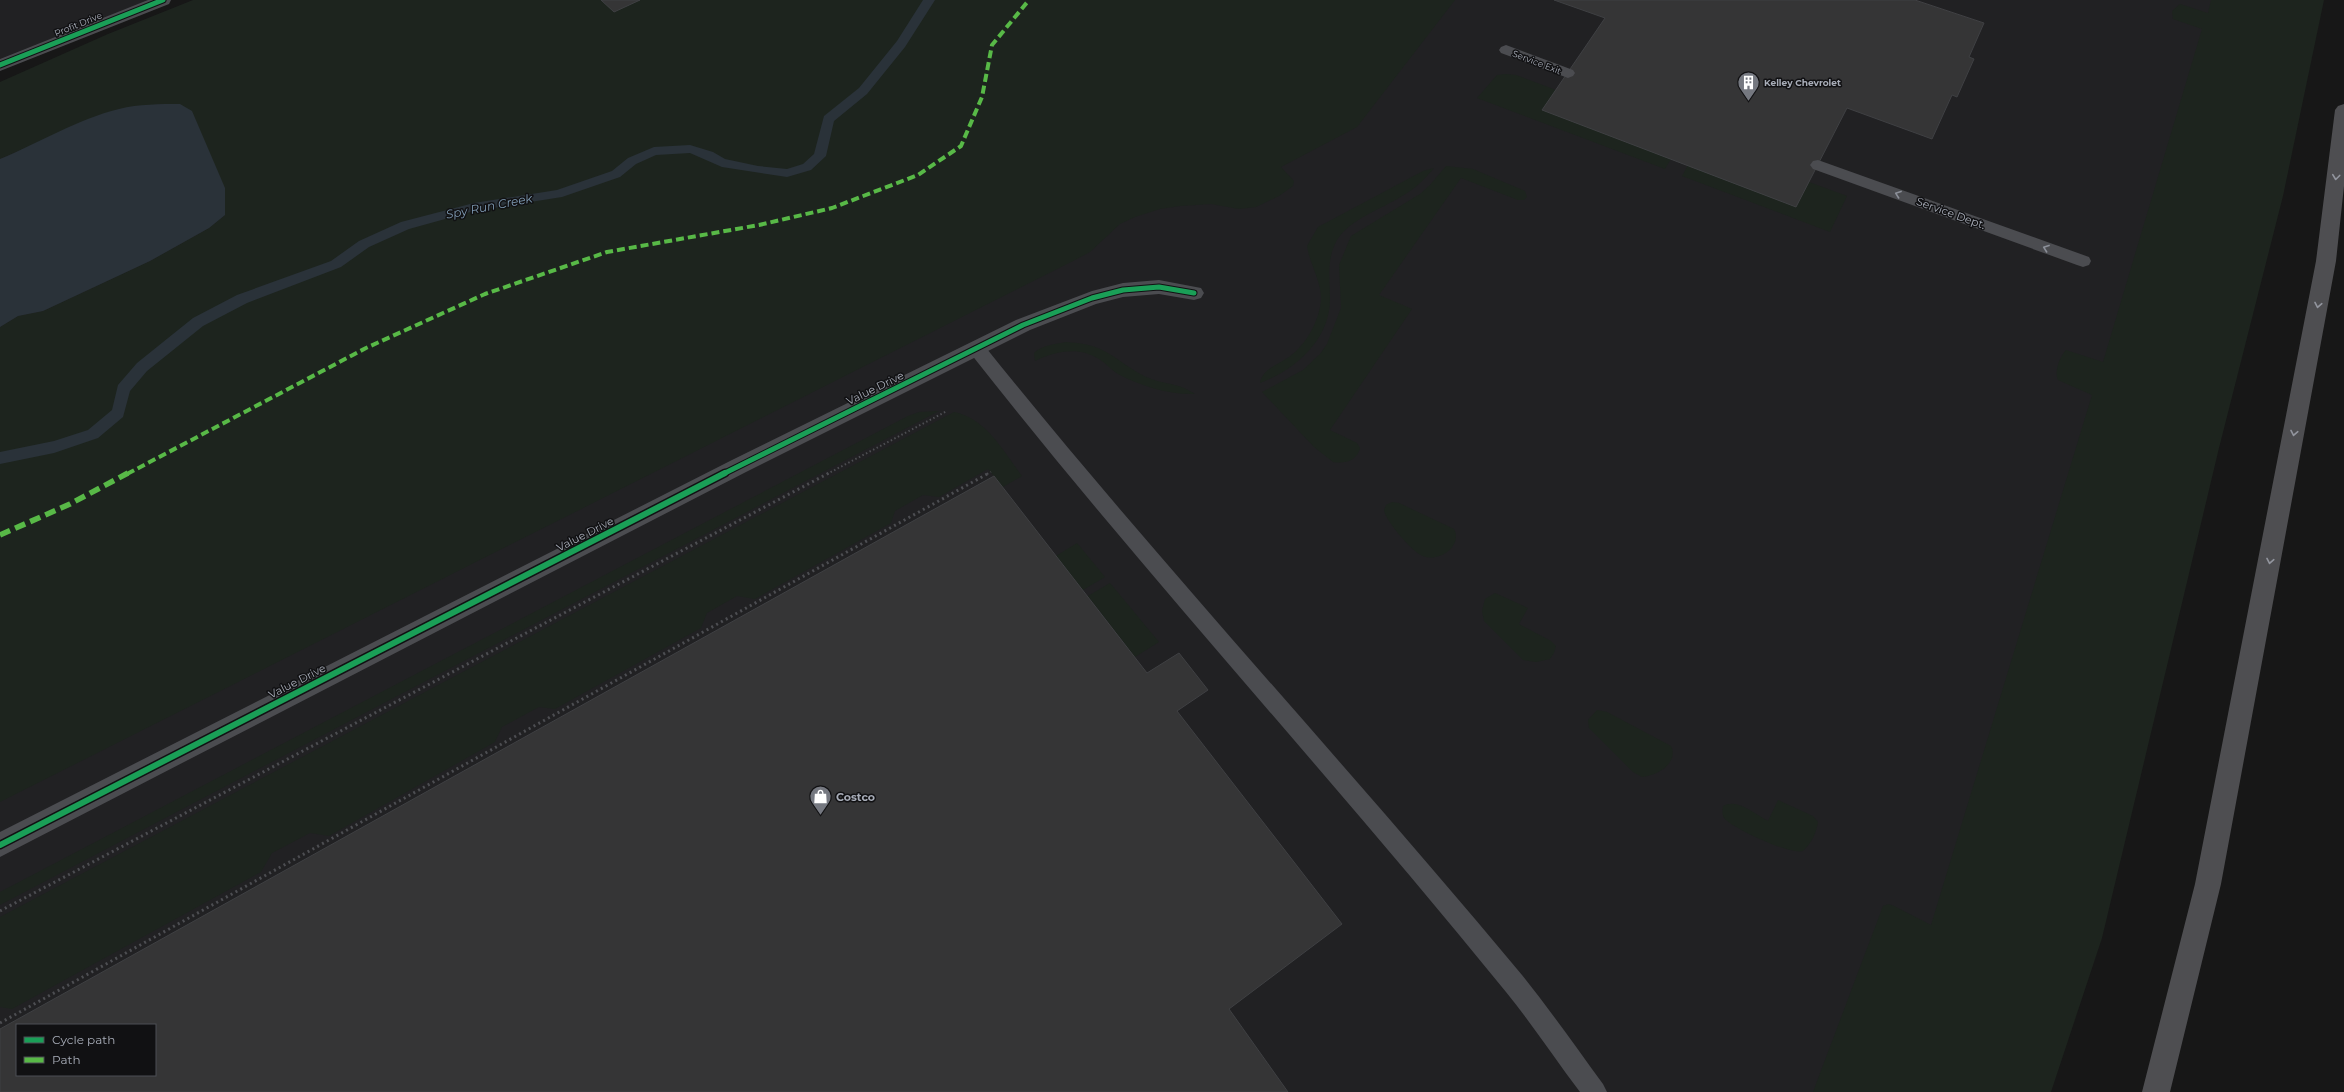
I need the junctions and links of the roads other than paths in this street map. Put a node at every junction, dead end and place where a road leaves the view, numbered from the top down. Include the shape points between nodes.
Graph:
1 (163, 0) edge
2 (1506, 50) dead end
3 (0, 65) edge
4 (1568, 73) dead end
5 (2344, 110) edge
6 (1818, 165) dead end
7 (2083, 261) dead end
8 (1194, 293) dead end
9 (977, 349) junction
10 (0, 845) edge
11 (1595, 1092) edge
12 (2156, 1092) edge

1 - 3 street, Profit Drive
2 - 4 lane, Service Exit
5 -> 12 highway via 2326,261 2208,884
7 -> 6 lane, Service Dept.
8 - 9 street, Value Drive via 1159,287 1117,291 1092,298 1023,326
9 - 10 street, Value Drive via 732,470
9 - 11 lane via 1061,455 1515,985

